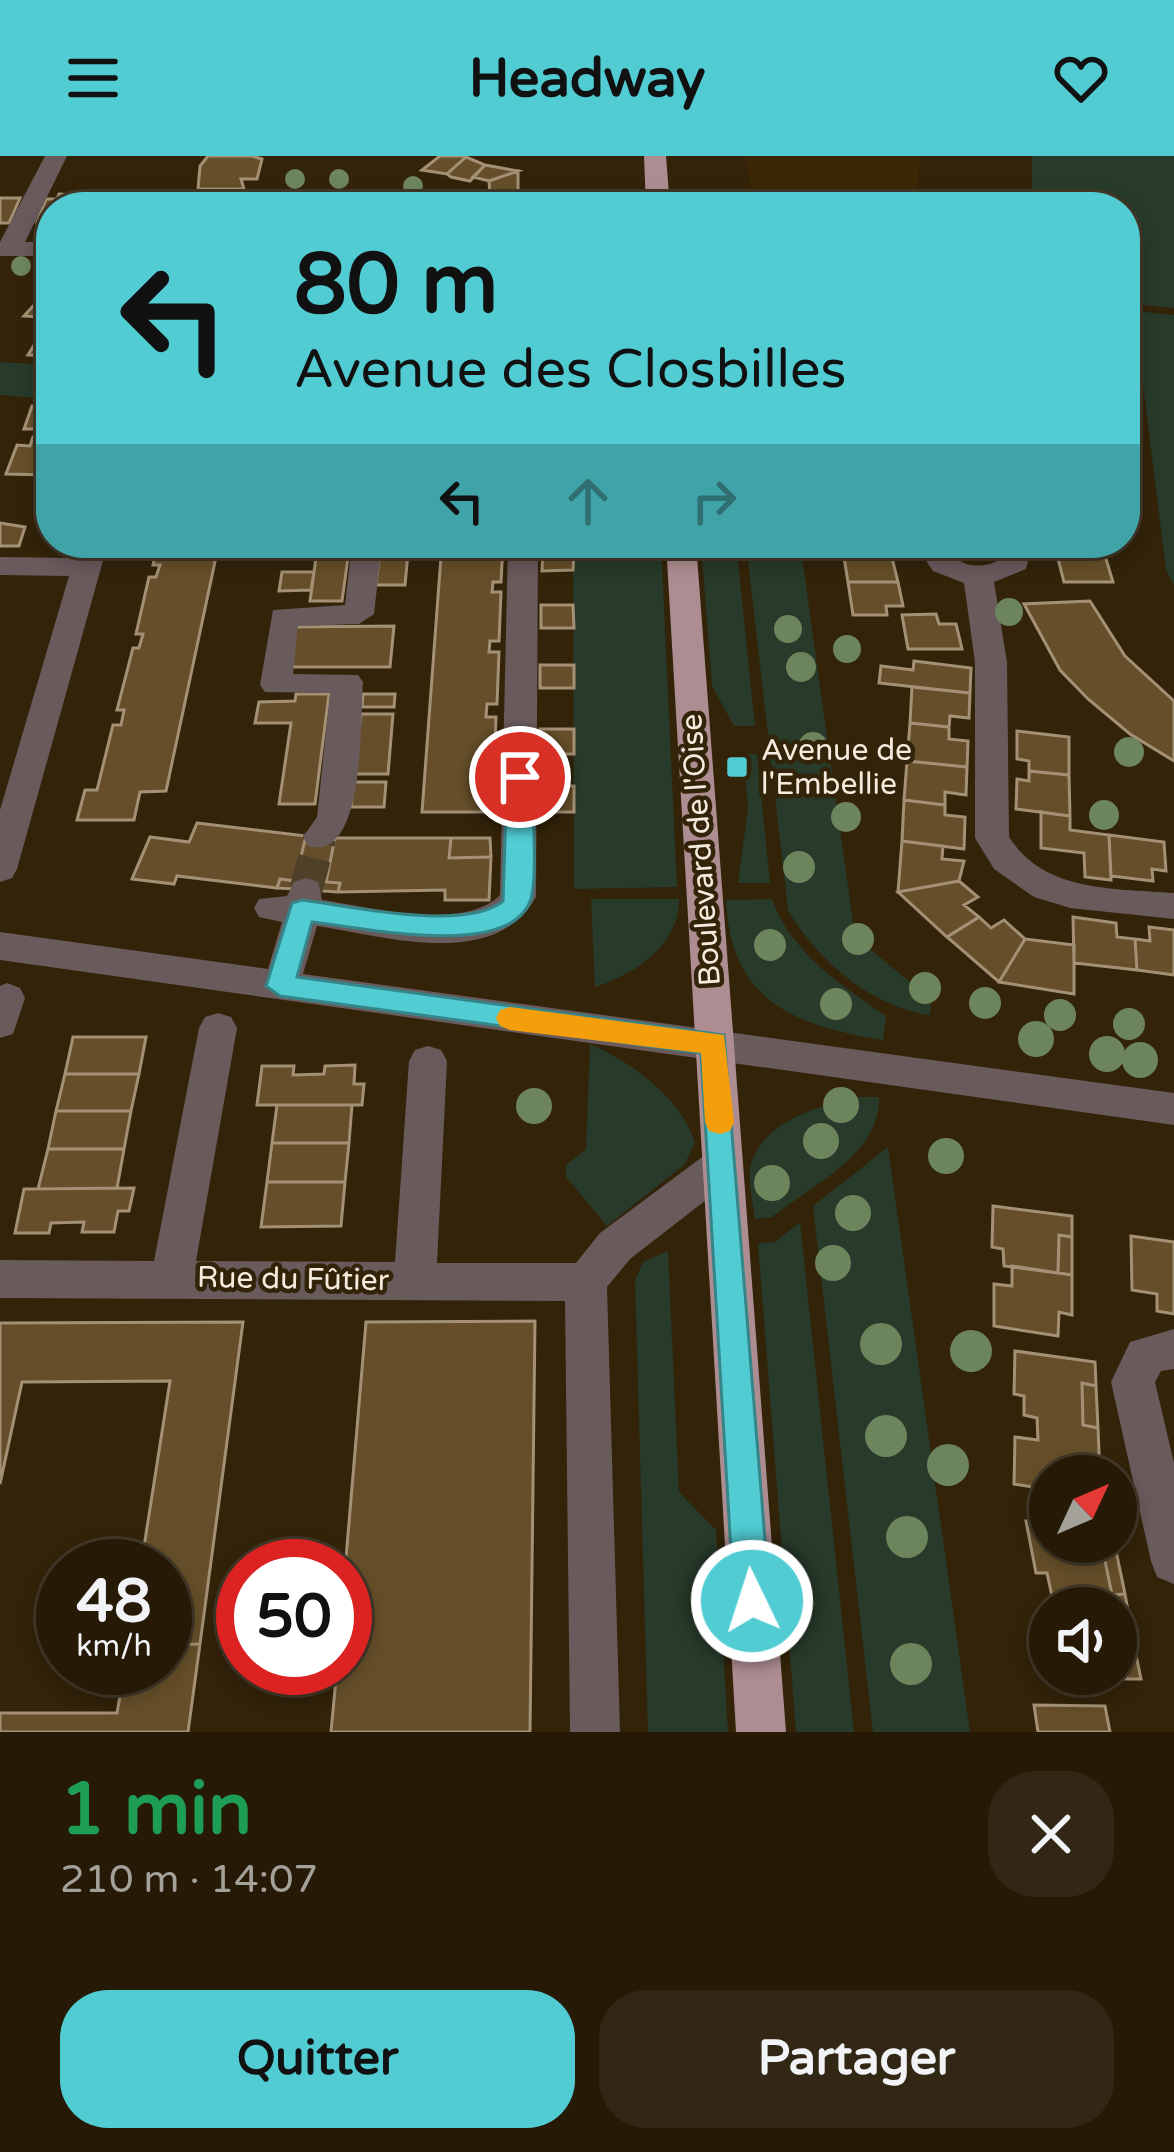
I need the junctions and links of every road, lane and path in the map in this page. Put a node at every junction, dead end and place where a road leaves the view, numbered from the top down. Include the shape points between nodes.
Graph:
1 (56, 156) edge
2 (655, 156) edge
3 (36, 192) edge
4 (36, 192) edge
5 (657, 192) edge
6 (5, 249) edge
7 (36, 249) edge
8 (65, 558) edge
9 (89, 558) edge
10 (365, 558) edge
11 (523, 558) edge
12 (682, 558) edge
13 (935, 558) edge
14 (1016, 558) edge
15 (0, 566) edge
16 (978, 576) junction
17 (320, 836) tunnel mouth
18 (0, 868) edge
19 (1174, 906) edge
20 (0, 946) edge
21 (280, 986) junction
22 (218, 1028) dead end
23 (714, 1043) junction
24 (428, 1061) dead end
25 (1174, 1108) edge
26 (723, 1164) junction
27 (172, 1278) junction
28 (0, 1280) edge
29 (415, 1280) junction
30 (586, 1282) junction
31 (1174, 1349) edge
32 (1174, 1561) edge
33 (595, 1732) edge
34 (761, 1732) edge

1 - 4 street
2 - 5 main road
3 - 6 street
6 - 7 street
8 - 15 street
9 - 18 street
10 - 17 street via 359,614 284,617 276,685 347,682 334,820
11 - 21 street via 512,908 464,928 293,903
12 - 23 main road, Boulevard de l'Oise
13 - 16 street
14 - 16 street via 1007,570
16 - 19 street via 992,662 998,850 1043,889
20 - 21 street
21 - 23 street
22 - 27 street
23 - 25 street
23 - 26 main road, Boulevard de l'Oise
24 - 29 street
26 - 30 street via 615,1246
26 - 34 main road, Boulevard de l'Oise
27 - 28 street, Rue du Fûtier
27 - 29 street, Rue du Fûtier
29 - 30 street, Rue du Fûtier
30 - 33 street
31 - 32 street via 1142,1357 1133,1382

